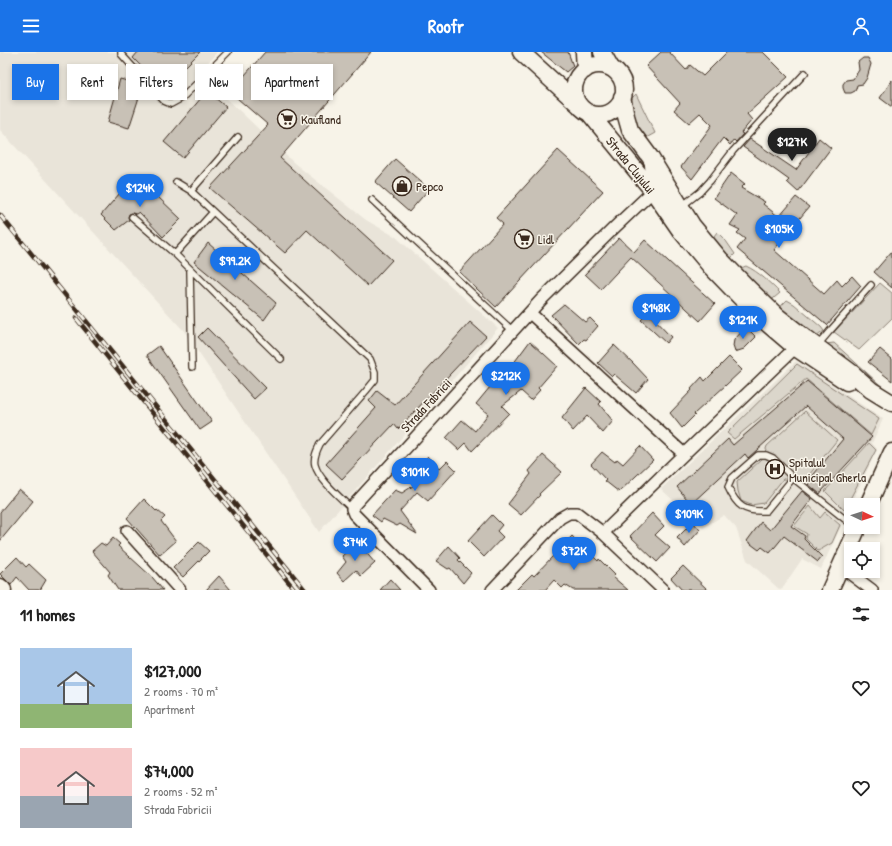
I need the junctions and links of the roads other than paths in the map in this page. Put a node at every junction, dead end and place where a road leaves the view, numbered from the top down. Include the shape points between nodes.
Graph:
1 (121, 52) edge
2 (228, 52) edge
3 (522, 52) edge
4 (584, 52) edge
5 (602, 52) edge
6 (610, 68) junction
7 (805, 73) dead end
8 (546, 75) junction
9 (580, 75) junction
10 (622, 97) junction
11 (584, 110) junction
12 (238, 137) dead end
13 (650, 157) junction
14 (176, 182) dead end
15 (191, 191) junction
16 (653, 191) junction
17 (372, 200) dead end
18 (213, 212) junction
19 (676, 212) junction
20 (132, 217) dead end
21 (174, 254) junction
22 (190, 271) junction
23 (871, 285) dead end
24 (530, 313) junction
25 (513, 331) junction
26 (806, 344) junction
27 (282, 359) dead end
28 (192, 367) dead end
29 (892, 403) edge
30 (892, 452) edge
31 (684, 454) junction
32 (793, 478) junction
33 (871, 498) edge
34 (352, 509) junction
35 (844, 518) edge
36 (127, 531) dead end
37 (603, 533) junction
38 (852, 534) edge
39 (840, 566) junction
40 (0, 587) edge
41 (3, 590) edge
42 (180, 590) edge
43 (428, 590) edge
44 (492, 590) edge
45 (663, 590) edge
46 (830, 590) edge
47 (872, 590) edge

1 - 2 lane via 164,101 171,104 182,98
3 - 8 main road
4 - 9 main road, Strada Clujului
5 - 6 main road, Strada Clujului
6 - 9 main road via 598,65
6 - 10 main road, Strada Clujului via 620,78
7 - 19 lane via 733,151 700,192
8 - 9 main road via 569,80
8 - 11 main road
9 - 11 main road, Strada Clujului via 574,86 574,93
10 - 11 main road via 615,109 603,115
10 - 13 main road, Strada Clujului via 630,130
11 - 16 main road, Strada Clujului
12 - 15 lane
13 - 16 street
13 - 19 main road, Strada Clujului
14 - 15 lane
15 - 18 lane
16 - 19 main road, Strada Clujului
16 - 24 street, Strada Fabricii
17 - 25 lane
18 - 21 lane
18 - 34 lane via 370,359 375,372 374,380 320,444 316,454 315,464 321,477
19 - 26 main road via 680,230 739,296 769,325
20 - 21 lane
21 - 22 lane
22 - 27 lane
22 - 28 lane
23 - 26 lane via 828,332
24 - 25 street, Strada Fabricii
24 - 31 street
25 - 34 street, Strada Fabricii
26 - 29 main road via 846,382 871,390
26 - 31 street
30 - 33 main road
31 - 37 street
32 - 32 lane via 766,511 744,509 732,496 728,487 732,478 758,455 773,458
32 - 35 lane
34 - 43 street
36 - 42 street
37 - 44 street via 577,513 569,513 560,518
37 - 45 street
38 - 39 main road
39 - 46 main road
39 - 47 street
40 - 41 main road

